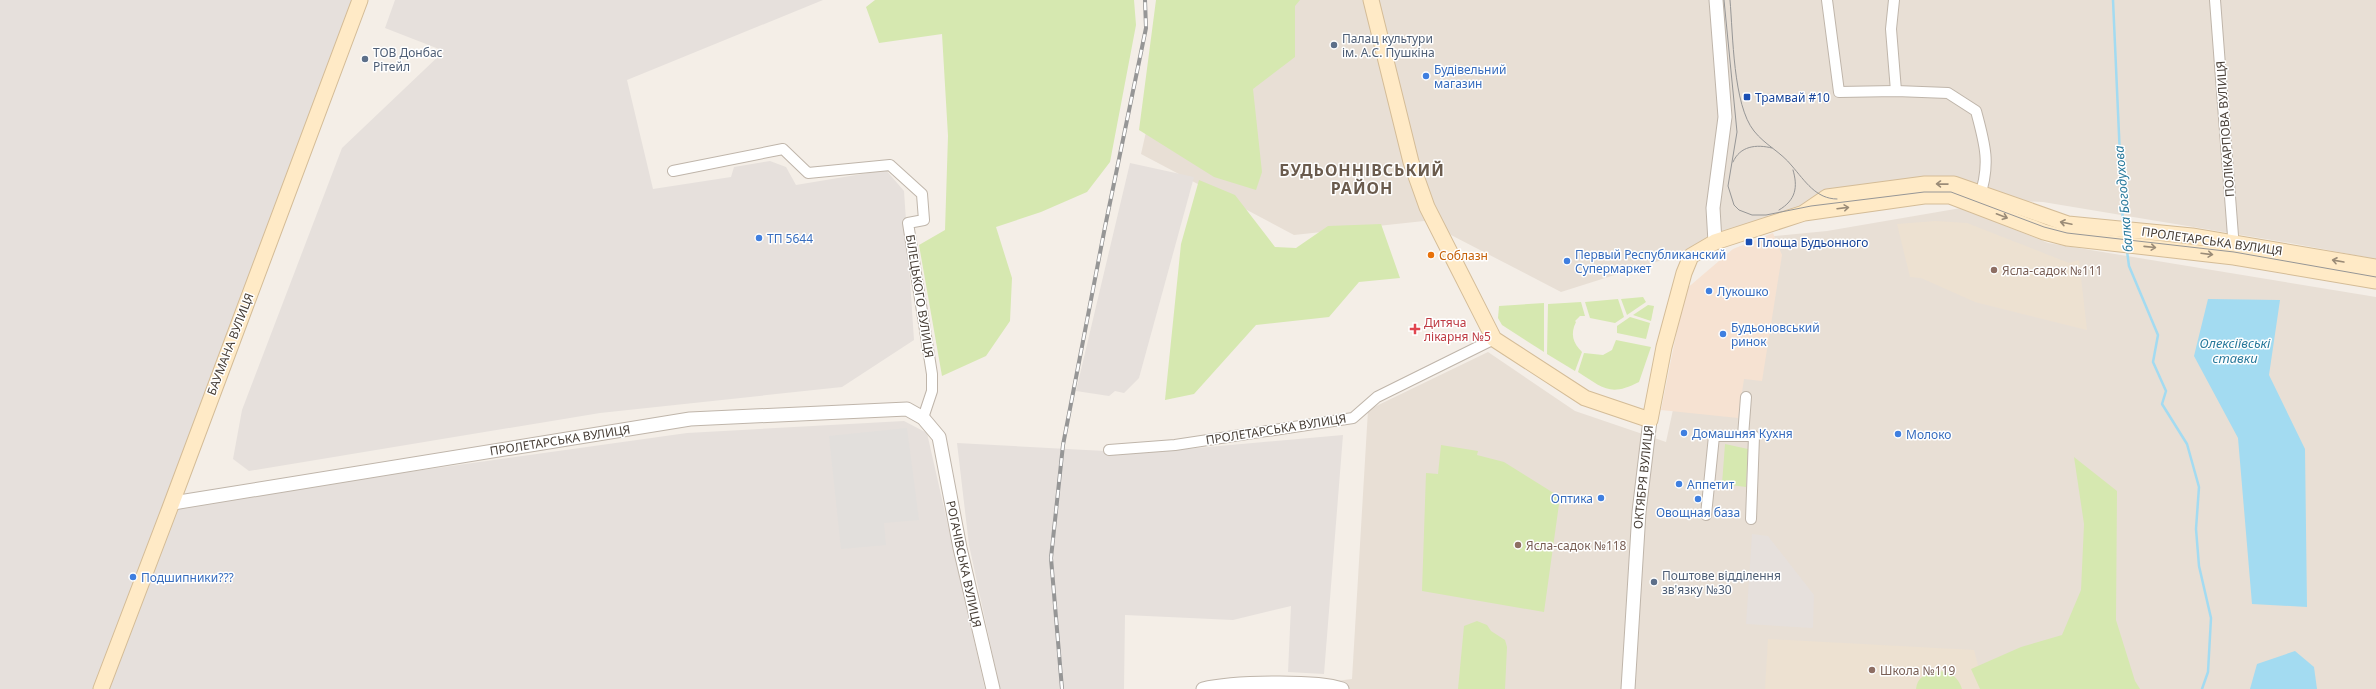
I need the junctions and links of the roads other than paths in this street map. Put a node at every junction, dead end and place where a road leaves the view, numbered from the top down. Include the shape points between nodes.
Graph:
1 (360, 0) edge
2 (1371, 0) edge
3 (1716, 0) edge
4 (1827, 0) edge
5 (1894, 0) edge
6 (2215, 0) edge
7 (1896, 90) junction
8 (673, 171) dead end
9 (1979, 199) junction
10 (2104, 235) junction
11 (1715, 242) junction
12 (2234, 250) junction
13 (2376, 268) edge
14 (2376, 281) edge
15 (1494, 339) junction
16 (1746, 397) dead end
17 (923, 418) junction
18 (1650, 420) junction
19 (1743, 436) junction
20 (939, 437) joint
21 (1110, 450) dead end
22 (173, 502) junction
23 (1706, 515) dead end
24 (1751, 519) dead end
25 (101, 689) edge
26 (993, 689) edge
27 (1203, 689) edge
28 (1342, 689) edge
29 (1628, 689) edge

1 - 22 main road, БАУМАНА ВУЛИЦЯ
2 - 15 main road via 1411,162 1427,207
3 - 11 street via 1725,117 1713,208
4 - 7 street via 1838,92
5 - 7 street via 1891,29
6 - 12 street, ПОЛІКАРПОВА ВУЛИЦЯ
7 - 9 street via 1948,93 1976,111 1986,148 1984,184
8 - 17 street, БІЛЕЦЬКОГО ВУЛИЦЯ via 783,149 808,173 890,165 922,194 924,220 908,223 932,374 932,391
9 - 10 main road, ПРОЛЕТАРСЬКА ВУЛИЦЯ via 2044,232 2067,238
9 - 11 main road, ПРОЛЕТАРСЬКА ВУЛИЦЯ via 1924,196 1804,213
10 -> 12 main road, ПРОЛЕТАРСЬКА ВУЛИЦЯ via 2169,249
10 - 12 main road, ПРОЛЕТАРСЬКА ВУЛИЦЯ via 2164,234
11 - 18 main road, ПРОЛЕТАРСЬКА ВУЛИЦЯ via 1691,256 1684,273 1664,347
13 -> 12 main road, ПРОЛЕТАРСЬКА ВУЛИЦЯ
12 - 14 main road, ПРОЛЕТАРСЬКА ВУЛИЦЯ
15 - 18 main road, ОКТЯБРЯ ВУЛИЦЯ via 1585,398
15 - 21 street, ПРОЛЕТАРСЬКА ВУЛИЦЯ via 1377,397 1353,418 1175,445
16 - 19 street
17 - 20 street, ПРОЛЕТАРСЬКА ВУЛИЦЯ
17 - 22 street, ПРОЛЕТАРСЬКА ВУЛИЦЯ via 907,409 690,419
18 - 29 street, ОКТЯБРЯ ВУЛИЦЯ via 1639,512
19 - 23 street via 1714,436
19 - 24 street via 1754,436
20 - 26 street, РОГАЧІВСЬКА ВУЛИЦЯ via 960,548
22 - 25 main road, БАУМАНА ВУЛИЦЯ
27 - 28 street via 1240,684 1317,685

